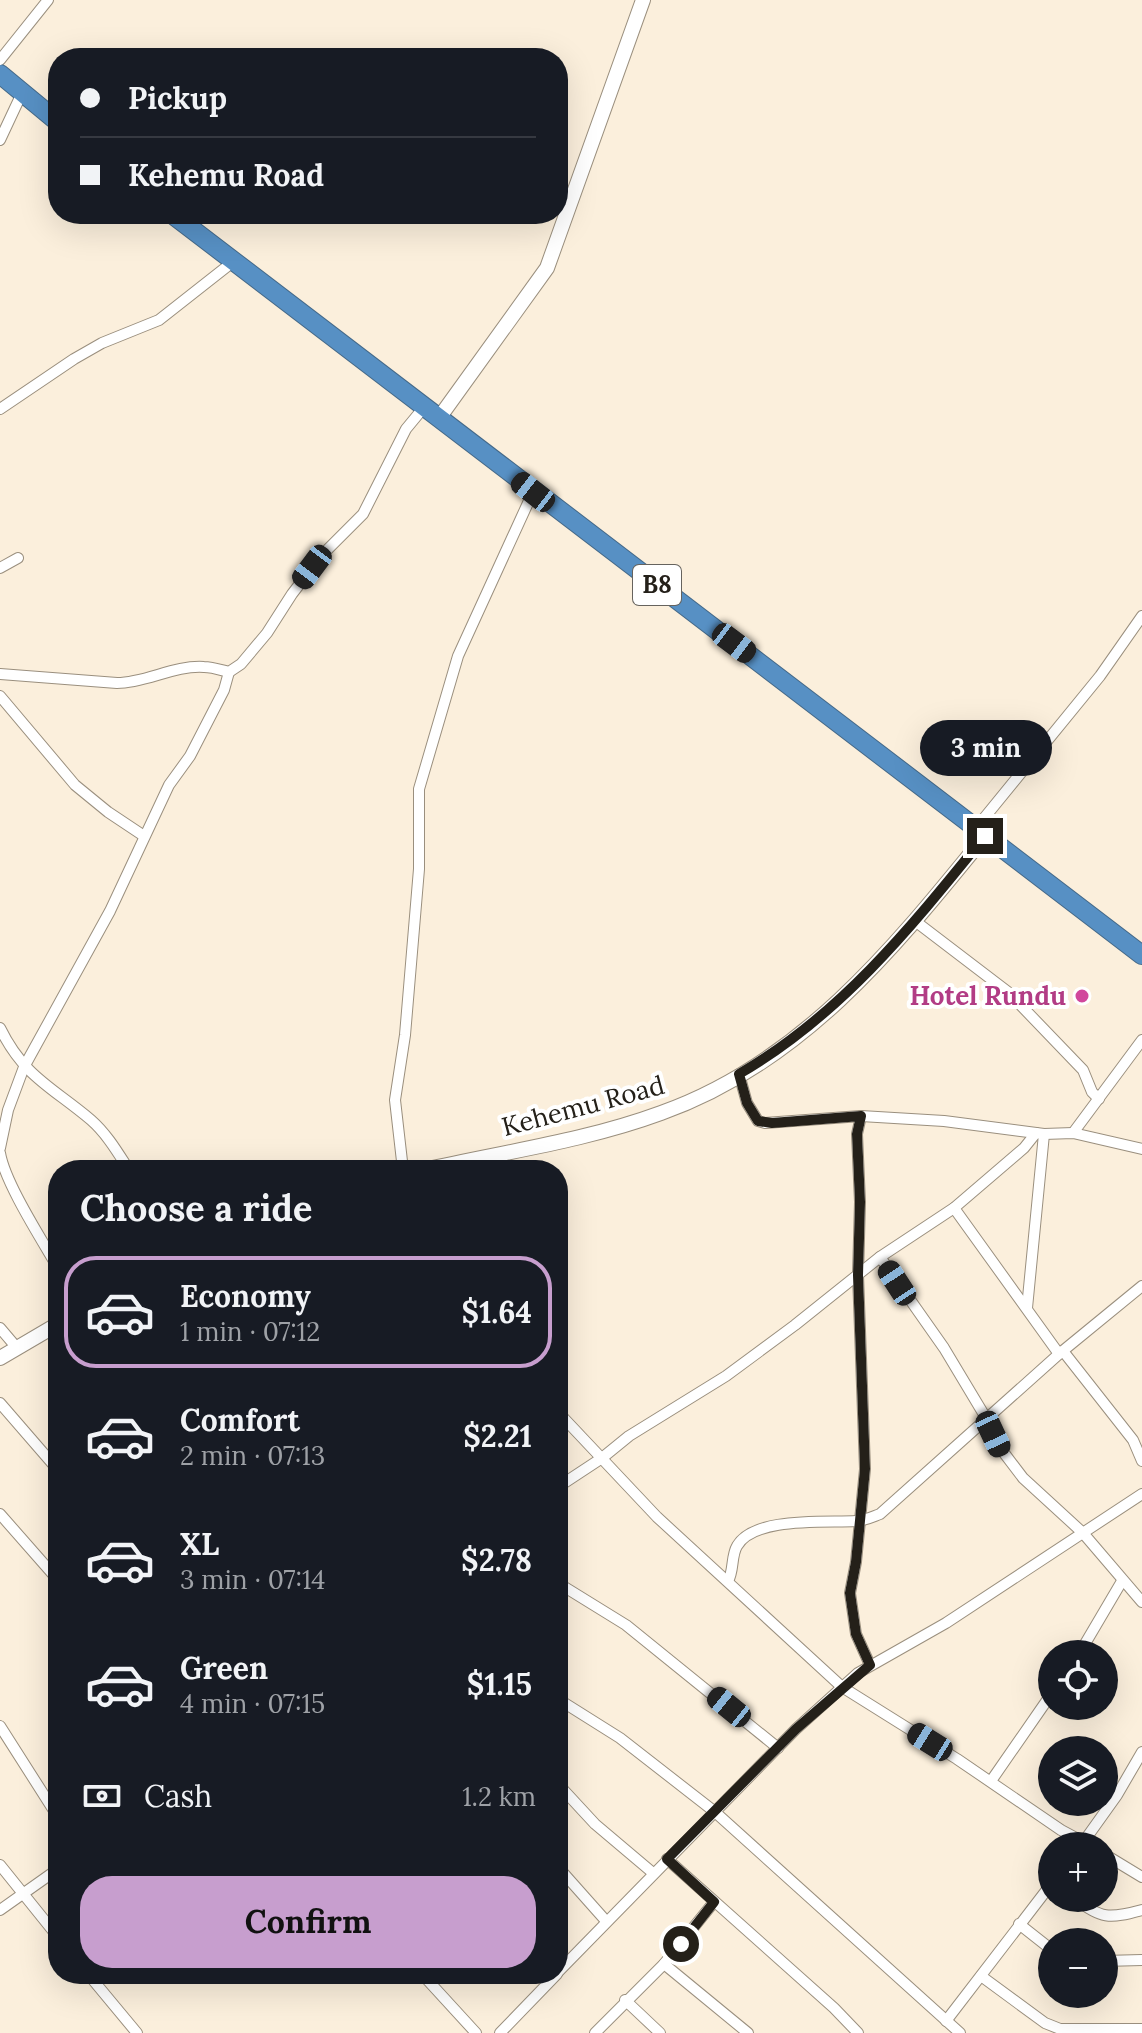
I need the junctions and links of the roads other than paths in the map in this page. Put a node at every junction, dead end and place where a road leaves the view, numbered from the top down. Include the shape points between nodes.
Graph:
1 (48, 0) edge
2 (643, 0) edge
3 (0, 60) edge
4 (0, 74) edge
5 (22, 93) junction
6 (48, 114) edge
7 (0, 140) edge
8 (568, 209) edge
9 (185, 224) edge
10 (563, 224) edge
11 (234, 261) junction
12 (0, 409) edge
13 (432, 412) junction
14 (533, 492) junction
15 (18, 558) dead end
16 (0, 568) edge
17 (1142, 616) edge
18 (229, 672) junction
19 (0, 674) edge
20 (0, 696) edge
21 (980, 832) junction
22 (144, 836) junction
23 (915, 921) junction
24 (1142, 955) edge
25 (0, 1028) edge
26 (1142, 1040) edge
27 (24, 1067) junction
28 (739, 1074) junction
29 (1099, 1099) junction
30 (861, 1116) junction
31 (1040, 1133) junction
32 (1073, 1133) junction
33 (1142, 1149) edge
34 (0, 1151) edge
35 (121, 1160) edge
36 (402, 1160) edge
37 (468, 1160) edge
38 (954, 1208) junction
39 (48, 1250) edge
40 (880, 1257) junction
41 (858, 1275) junction
42 (1142, 1286) edge
43 (1027, 1308) junction
44 (0, 1328) edge
45 (48, 1330) edge
46 (17, 1348) junction
47 (1061, 1352) junction
48 (0, 1358) edge
49 (0, 1403) edge
50 (986, 1418) junction
51 (568, 1422) edge
52 (48, 1458) edge
53 (602, 1458) junction
54 (1142, 1461) edge
55 (568, 1480) edge
56 (1142, 1494) edge
57 (0, 1514) edge
58 (860, 1521) junction
59 (1083, 1533) junction
60 (48, 1569) edge
61 (728, 1581) junction
62 (1122, 1581) junction
63 (568, 1589) edge
64 (1142, 1602) edge
65 (1087, 1640) edge
66 (870, 1665) junction
67 (842, 1687) junction
68 (568, 1705) edge
69 (1038, 1713) edge
70 (0, 1726) edge
71 (778, 1748) junction
72 (1142, 1752) edge
73 (991, 1781) junction
74 (568, 1795) edge
75 (48, 1801) edge
76 (715, 1812) junction
77 (1064, 1832) edge
78 (1093, 1832) edge
79 (667, 1859) junction
80 (1118, 1862) edge
81 (0, 1865) edge
82 (653, 1873) junction
83 (48, 1876) edge
84 (1142, 1877) edge
85 (568, 1878) edge
86 (23, 1893) junction
87 (1038, 1900) edge
88 (714, 1902) junction
89 (0, 1910) edge
90 (1142, 1910) edge
91 (1093, 1912) edge
92 (606, 1921) junction
93 (48, 1924) edge
94 (1019, 1924) junction
95 (1038, 1939) edge
96 (1142, 1960) edge
97 (568, 1961) edge
98 (1118, 1961) edge
99 (664, 1964) junction
100 (981, 1976) junction
101 (96, 1984) edge
102 (431, 1984) edge
103 (546, 1984) edge
104 (625, 2000) junction
105 (946, 2021) junction
106 (1142, 2029) edge
107 (852, 2031) edge
108 (137, 2033) edge
109 (476, 2033) edge
110 (500, 2033) edge
111 (595, 2033) edge
112 (660, 2033) edge
113 (748, 2033) edge
114 (960, 2033) edge

1 - 3 street
2 - 8 street
4 - 5 highway
5 - 6 highway
5 - 7 street
9 - 11 highway, B8
10 - 13 street via 547,268
11 - 12 street via 159,320 102,343
11 - 13 highway, B8
13 - 14 highway, B8
13 - 18 street via 406,429 363,514 312,567 267,633
14 - 21 highway, B8
14 - 36 street via 458,656 419,789 419,869 395,1100
15 - 16 street
17 - 21 street
18 - 19 street via 203,666 131,683
18 - 22 street via 197,743
20 - 22 street via 75,785
21 - 23 street, Kehemu Road
21 - 24 highway, B8
22 - 27 street via 110,911
23 - 28 street, Kehemu Road via 836,1005
23 - 29 street via 1008,992 1083,1070
25 - 27 street
26 - 29 street
27 - 34 street
27 - 35 street via 92,1121
28 - 30 street via 758,1121
28 - 37 street, Kehemu Road via 684,1104 627,1124
29 - 32 street
30 - 31 street
30 - 41 street
31 - 32 street
31 - 38 street
31 - 43 street
32 - 33 street
34 - 39 street
38 - 40 street
38 - 43 street
40 - 41 street
40 - 50 street
41 - 53 street via 757,1354
41 - 58 street via 865,1469
42 - 47 street
43 - 47 street
44 - 46 street
45 - 46 street
46 - 48 street
47 - 50 street
47 - 54 street via 1133,1440
49 - 52 street
50 - 58 street via 889,1508
50 - 59 street via 1023,1478
51 - 53 street
53 - 55 street
53 - 61 street
56 - 59 street
57 - 60 street
58 - 61 street via 810,1521 759,1530 737,1546
58 - 66 street via 850,1593 856,1634
59 - 62 street
59 - 66 street via 946,1623
61 - 67 street
62 - 64 street
62 - 65 street
63 - 71 street via 626,1625
66 - 67 street
67 - 71 street
67 - 73 street
68 - 76 street via 620,1738
69 - 73 street
70 - 75 street
71 - 76 street
72 - 78 street
73 - 77 street
74 - 82 street
76 - 79 street
76 - 105 street
79 - 82 street
79 - 88 street
80 - 84 street
81 - 86 street
82 - 92 street
83 - 86 street
85 - 92 street
86 - 89 street
86 - 93 street
87 - 94 street
88 - 99 street
88 - 107 street via 834,2008
90 - 91 street via 1116,1916
92 - 97 street
94 - 95 street
94 - 100 street
96 - 98 street
99 - 104 street
99 - 113 street
100 - 105 street
100 - 106 street via 1060,2029
101 - 108 street
102 - 109 street
103 - 110 street
104 - 111 street
104 - 112 street
105 - 114 street

